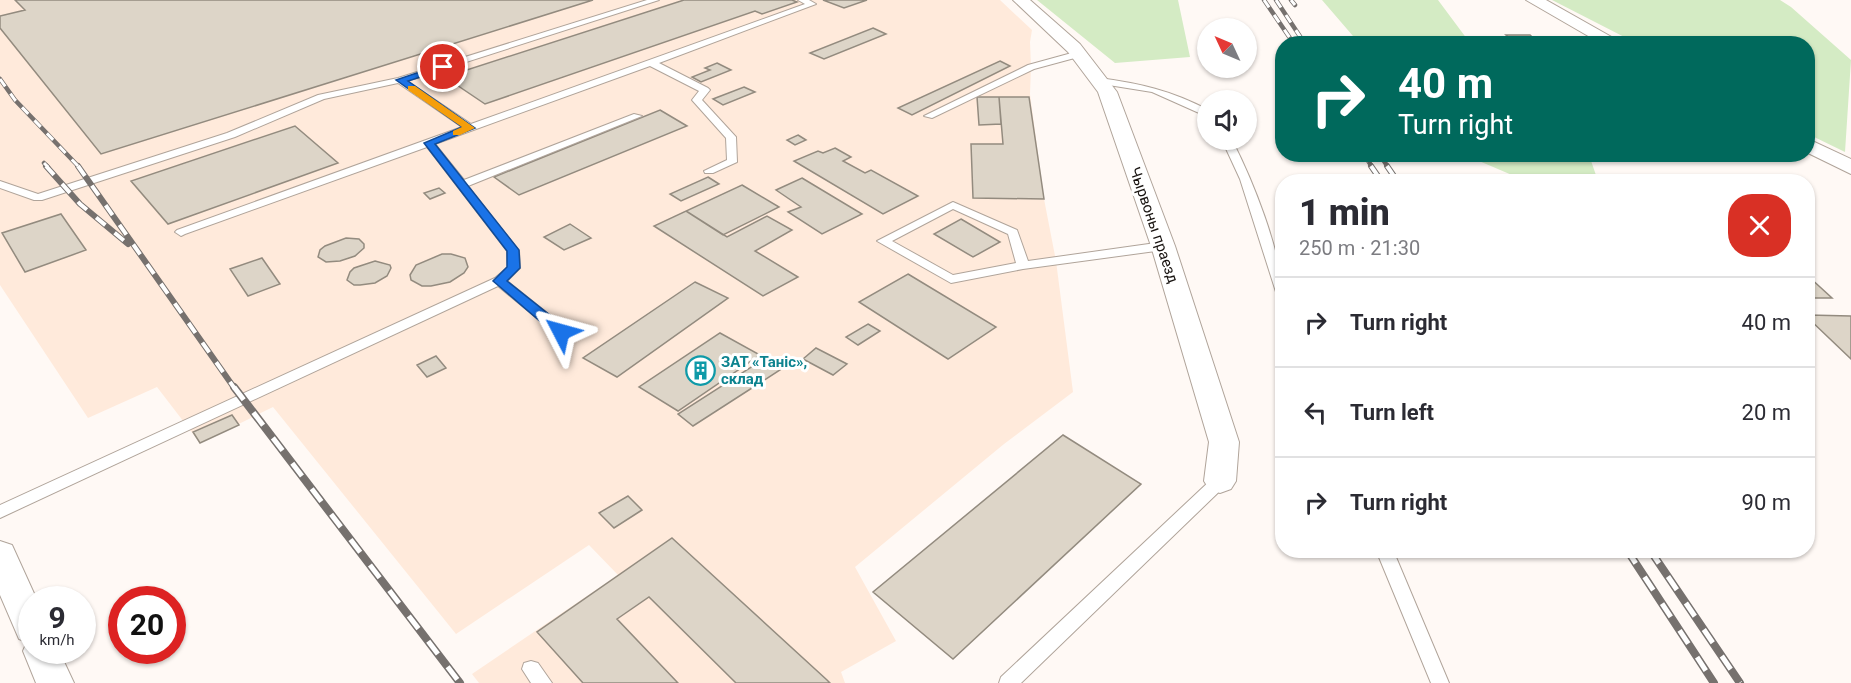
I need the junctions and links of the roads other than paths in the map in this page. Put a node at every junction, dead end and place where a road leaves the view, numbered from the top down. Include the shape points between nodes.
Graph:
1 (655, 0) edge
2 (802, 0) edge
3 (1021, 0) edge
4 (1534, 0) edge
5 (1601, 36) edge
6 (1079, 54) junction
7 (652, 63) junction
8 (400, 80) junction
9 (1099, 81) junction
10 (1197, 108) edge
11 (637, 116) dead end
12 (929, 116) dead end
13 (470, 128) junction
14 (429, 143) junction
15 (1815, 149) edge
16 (1232, 150) edge
17 (1851, 168) edge
18 (709, 171) dead end
19 (0, 184) edge
20 (462, 185) junction
21 (181, 232) dead end
22 (1163, 246) junction
23 (1023, 265) junction
24 (1275, 271) edge
25 (499, 281) junction
26 (561, 332) dead end
27 (1220, 481) joint
28 (0, 512) edge
29 (0, 555) edge
30 (1387, 558) edge
31 (18, 596) edge
32 (47, 664) edge
33 (55, 683) edge
34 (1008, 683) edge
35 (1440, 683) edge

1 - 8 lane
2 - 7 lane via 812,4
3 - 6 street, Чырвоны праезд
4 - 5 street
6 - 9 street, Чырвоны праезд
6 - 12 lane via 1031,67
7 - 13 lane
7 - 18 lane via 705,90 697,100 730,137 732,162
8 - 13 lane
8 - 19 lane via 321,97 231,135 38,198
9 - 10 lane via 1153,89
9 - 22 street, Чырвоны праезд via 1107,92
11 - 20 lane
13 - 14 lane
14 - 20 lane
14 - 21 lane
15 - 17 street
16 - 24 lane
20 - 25 lane via 513,250 514,268
22 - 23 lane
22 - 27 street, Чырвоны праезд via 1224,442
23 - 23 lane via 951,279 883,241 953,205 1013,232
25 - 26 lane
25 - 28 lane
27 - 34 lane
29 - 31 street
30 - 35 lane
32 - 33 street

